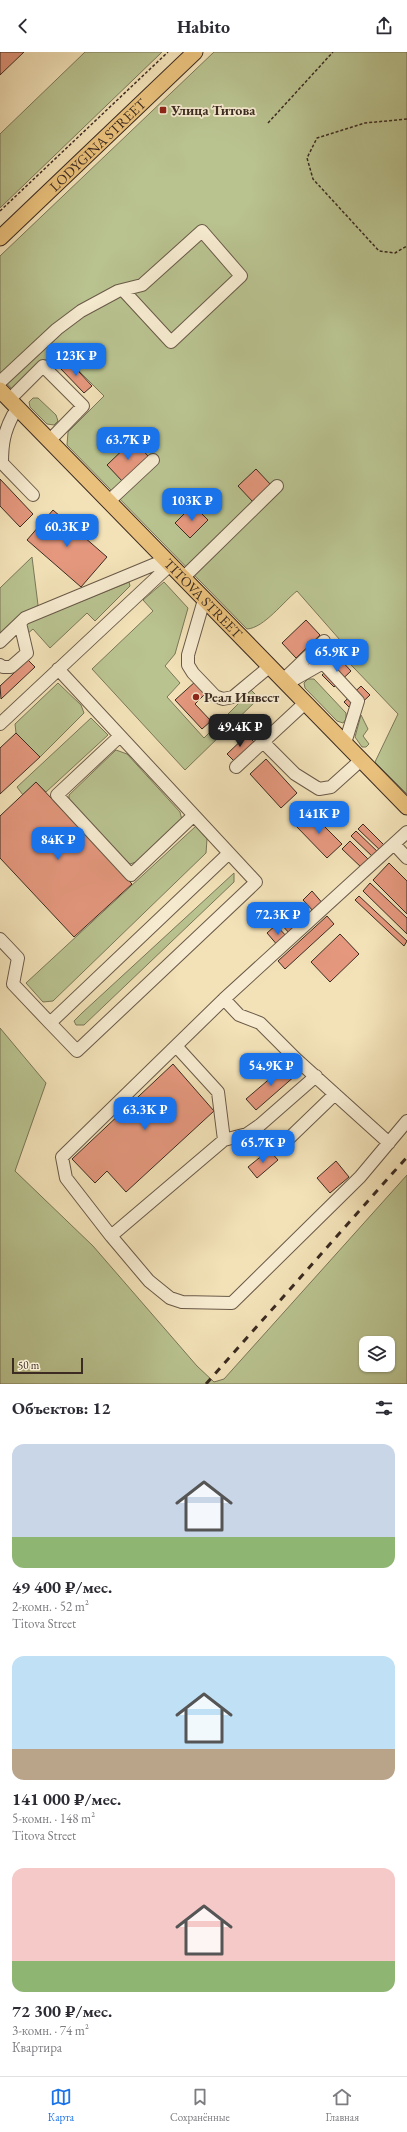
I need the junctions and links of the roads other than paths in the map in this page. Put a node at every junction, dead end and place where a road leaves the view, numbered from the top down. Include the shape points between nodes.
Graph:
1 (195, 52) edge
2 (0, 238) edge
3 (122, 290) junction
4 (0, 382) edge
5 (10, 404) edge
6 (0, 429) edge
7 (49, 441) junction
8 (153, 460) dead end
9 (277, 486) dead end
10 (33, 495) dead end
11 (108, 502) junction
12 (167, 562) junction
13 (183, 578) junction
14 (204, 600) junction
15 (20, 623) junction
16 (324, 641) dead end
17 (0, 642) edge
18 (0, 664) edge
19 (269, 667) junction
20 (58, 669) junction
21 (285, 682) junction
22 (305, 703) junction
23 (0, 724) edge
24 (120, 736) junction
25 (263, 742) junction
26 (345, 743) junction
27 (361, 760) junction
28 (236, 767) dead end
29 (407, 807) edge
30 (193, 816) junction
31 (407, 832) edge
32 (394, 844) junction
33 (228, 854) junction
34 (407, 858) edge
35 (0, 939) edge
36 (224, 999) junction
37 (50, 1023) junction
38 (176, 1046) junction
39 (316, 1076) junction
40 (335, 1094) junction
41 (407, 1121) edge
42 (224, 1140) junction
43 (389, 1143) junction
44 (280, 1147) dead end
45 (111, 1236) junction

1 - 2 main road, LODYGINA STREET
3 - 3 lane via 142,285 202,231 241,276 171,342
3 - 4 lane via 81,311 57,329
5 - 6 lane
5 - 7 main road, TITOVA STREET
5 - 7 lane via 42,366 83,406
5 - 10 lane via 2,443 2,463
7 - 11 main road, TITOVA STREET
8 - 11 lane
9 - 13 lane
11 - 12 main road, TITOVA STREET
12 - 13 main road, TITOVA STREET
12 - 15 lane via 25,618
12 - 20 lane
13 - 14 main road, TITOVA STREET
14 - 19 main road, TITOVA STREET
14 - 19 lane via 188,654 188,665 215,696 223,699 232,697
15 - 17 lane
15 - 18 lane via 26,653 11,667
16 - 21 lane
19 - 21 main road, TITOVA STREET
20 - 23 lane
20 - 24 lane
21 - 22 main road, TITOVA STREET
21 - 26 lane via 323,663 358,701
22 - 25 lane
22 - 26 main road, TITOVA STREET
24 - 30 lane
24 - 30 lane via 57,795 131,875
25 - 27 lane via 295,774 319,789 331,787
25 - 28 lane
26 - 27 main road, TITOVA STREET
27 - 29 main road, TITOVA STREET
30 - 33 lane
31 - 32 lane
32 - 34 lane
32 - 36 lane
33 - 37 lane
33 - 37 lane via 256,882 77,1051
35 - 37 lane via 18,958 12,984
36 - 38 lane
36 - 39 lane via 240,1015 260,1023
38 - 42 lane via 218,1092
38 - 45 lane via 62,1157 66,1178
39 - 40 lane
39 - 42 lane via 260,1126 247,1134
40 - 43 lane
40 - 44 lane
41 - 43 lane
42 - 45 lane
43 - 45 lane via 360,1177 232,1303 182,1302 170,1298 149,1281

